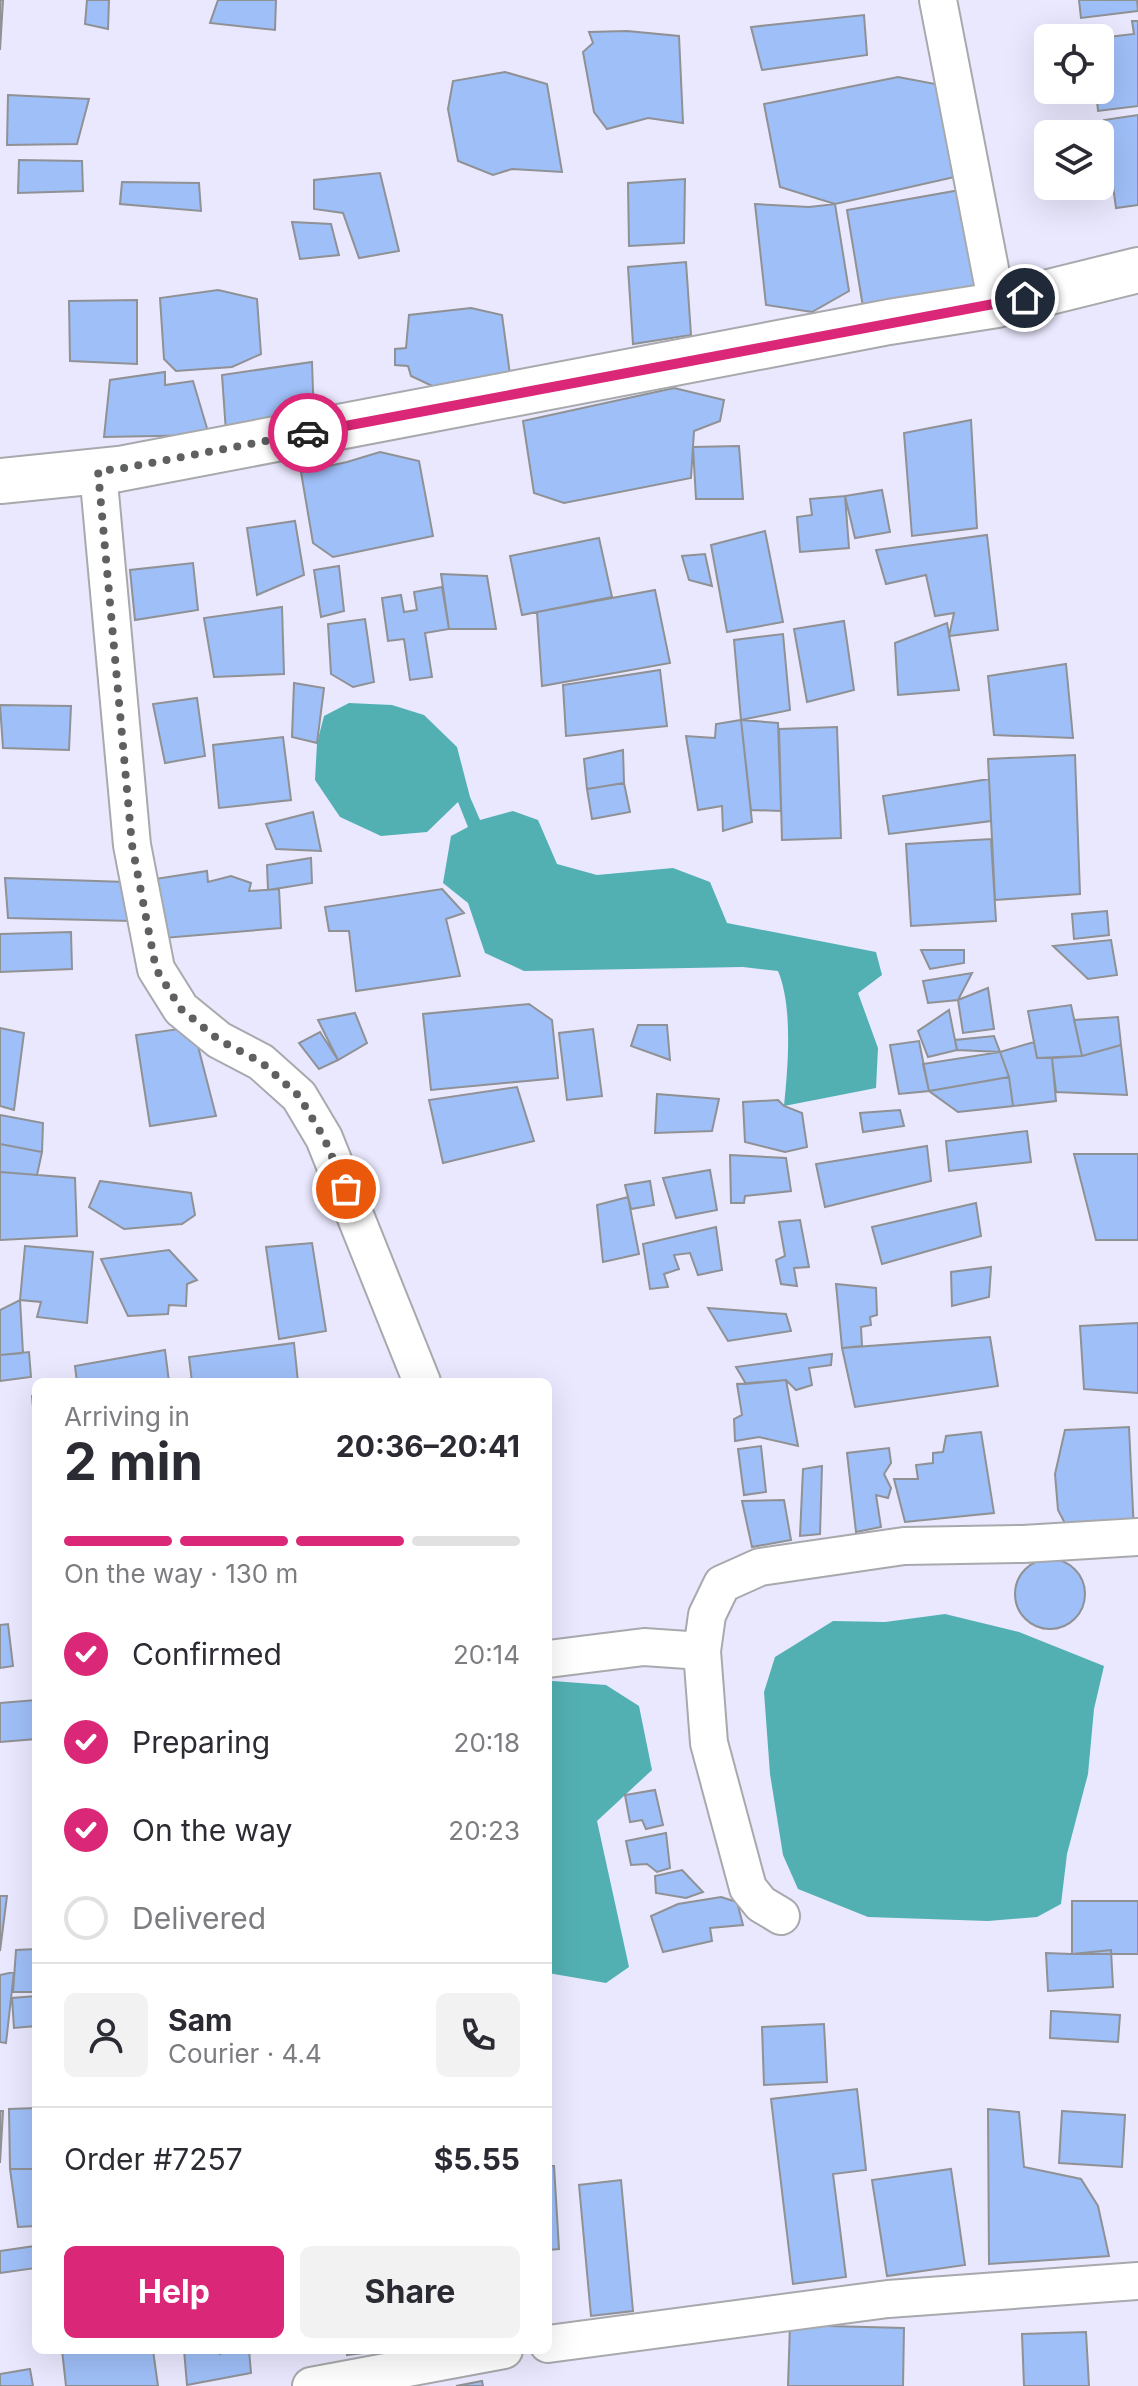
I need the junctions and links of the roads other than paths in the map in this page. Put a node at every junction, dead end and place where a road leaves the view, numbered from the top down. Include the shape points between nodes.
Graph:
1 (938, 0) edge
2 (1138, 270) edge
3 (997, 305) junction
4 (98, 471) junction
5 (0, 481) edge
6 (420, 1378) edge
7 (1138, 1537) edge
8 (702, 1651) junction
9 (552, 1658) edge
10 (781, 1916) dead end
11 (1138, 2281) edge
12 (552, 2343) edge
13 (472, 2354) edge
14 (330, 2372) edge

1 - 3 street
2 - 3 main road
3 - 4 main road
4 - 5 main road
4 - 6 street via 132,845 156,969 181,1009 219,1040 261,1062 299,1096 324,1138
7 - 8 street via 904,1546 760,1567 722,1584 707,1615
8 - 9 street via 644,1647
8 - 10 street via 709,1743 748,1888
11 - 12 street via 888,2299
13 - 14 street

